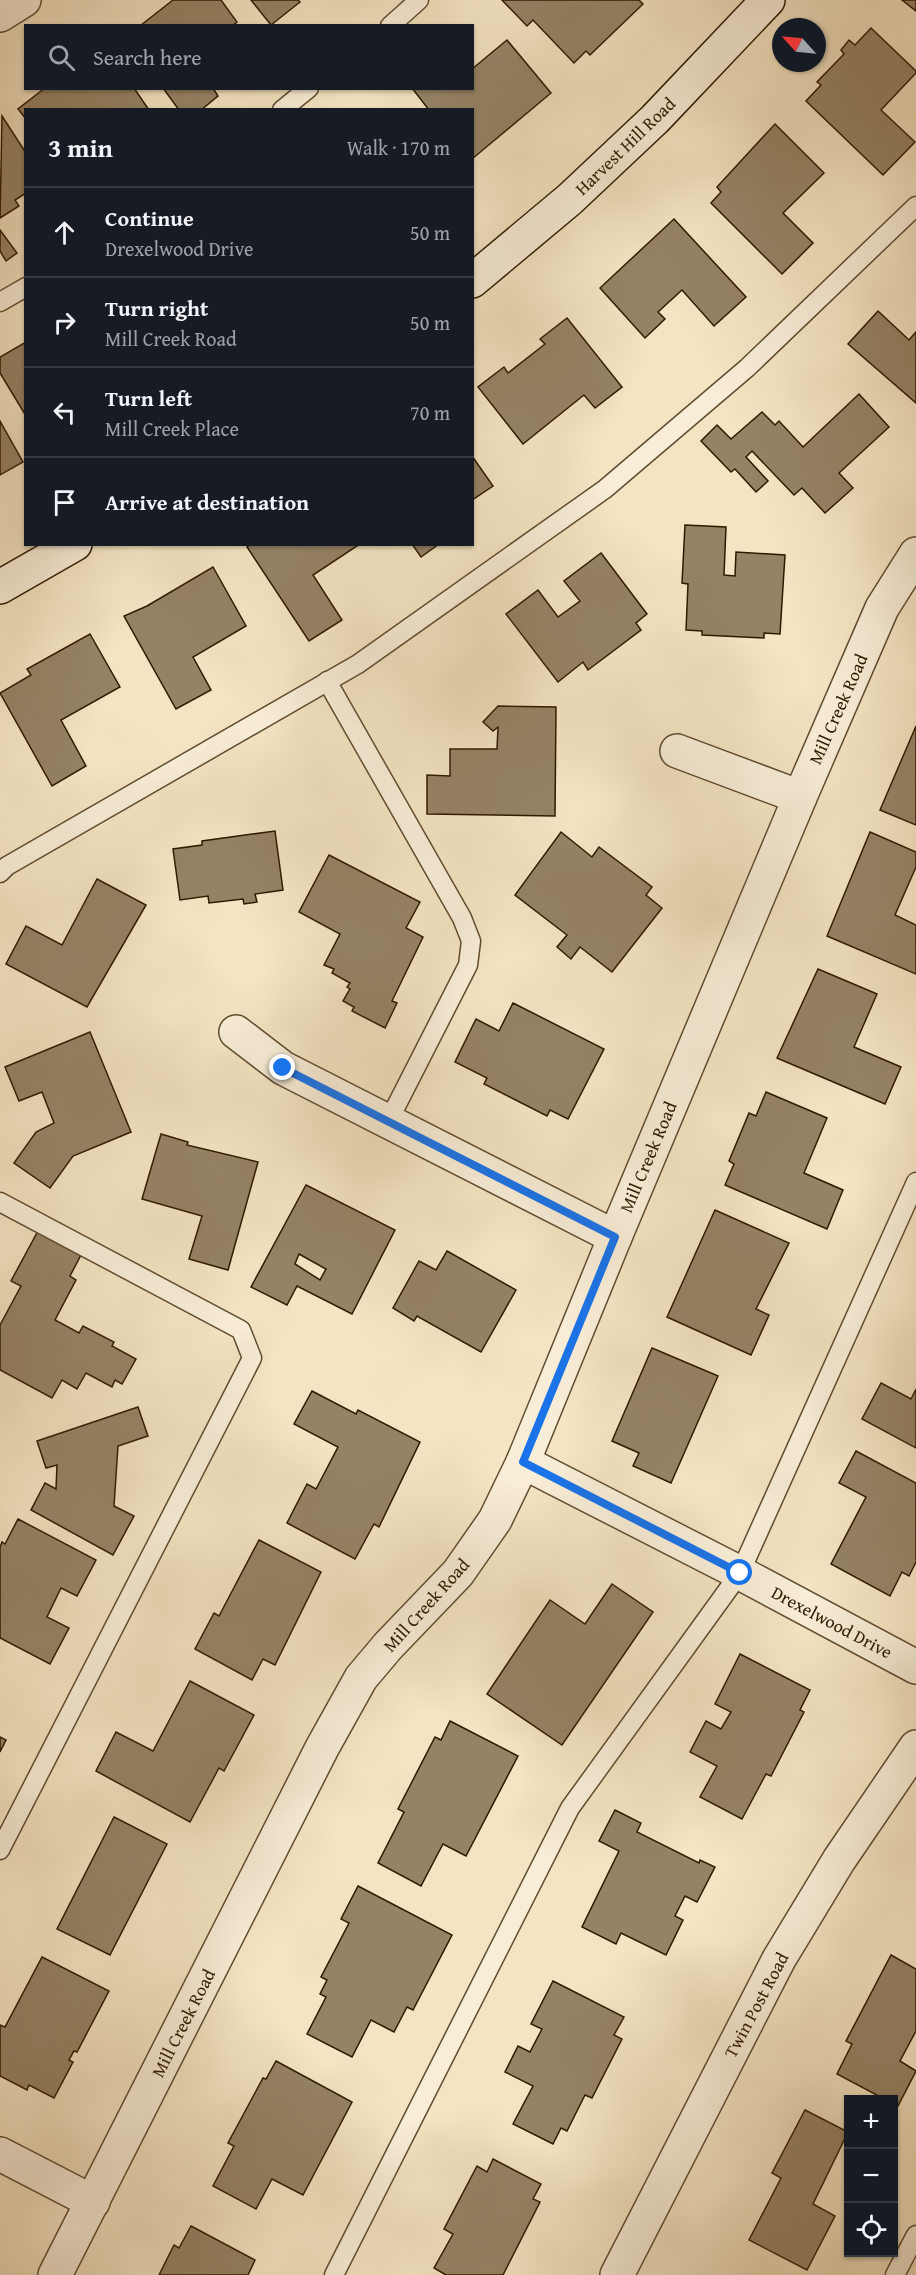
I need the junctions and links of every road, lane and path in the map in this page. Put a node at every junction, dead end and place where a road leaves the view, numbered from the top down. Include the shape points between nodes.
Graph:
1 (24, 0) edge
2 (418, 0) edge
3 (768, 0) edge
4 (0, 15) edge
5 (392, 24) edge
6 (307, 90) edge
7 (284, 108) edge
8 (916, 207) edge
9 (474, 279) edge
10 (24, 288) edge
11 (0, 302) edge
12 (72, 546) edge
13 (916, 554) edge
14 (0, 587) edge
15 (327, 681) junction
16 (677, 751) dead end
17 (800, 797) junction
18 (0, 873) edge
19 (236, 1032) dead end
20 (388, 1122) junction
21 (916, 1182) edge
22 (0, 1202) edge
23 (615, 1237) junction
24 (523, 1462) junction
25 (740, 1573) junction
26 (916, 1667) edge
27 (916, 1747) edge
28 (0, 1850) edge
29 (0, 2154) edge
30 (93, 2202) junction
31 (916, 2235) edge
32 (55, 2275) edge
33 (334, 2275) edge
34 (616, 2275) edge
35 (896, 2275) edge

1 - 4 street
2 - 5 lane
3 - 9 street, Harvest Hill Road via 655,119 570,199
6 - 7 lane
8 - 15 lane via 747,368 604,489 358,664
10 - 11 lane
12 - 14 street
13 - 17 street, Mill Creek Road via 882,608
15 - 18 lane
15 - 20 lane via 462,918 471,941 468,965
16 - 17 street
17 - 23 street, Mill Creek Road
19 - 20 street via 283,1068
20 - 23 street
21 - 25 lane
22 - 28 lane via 241,1330 252,1358
23 - 24 street, Mill Creek Road
24 - 25 street, Drexelwood Drive
24 - 30 street, Mill Creek Road via 495,1520 458,1573 361,1678
25 - 26 street, Drexelwood Drive
25 - 33 lane via 570,1808
27 - 34 street, Twin Post Road via 839,1860 779,1959
29 - 30 street
30 - 32 street, Mill Creek Road
31 - 35 lane

